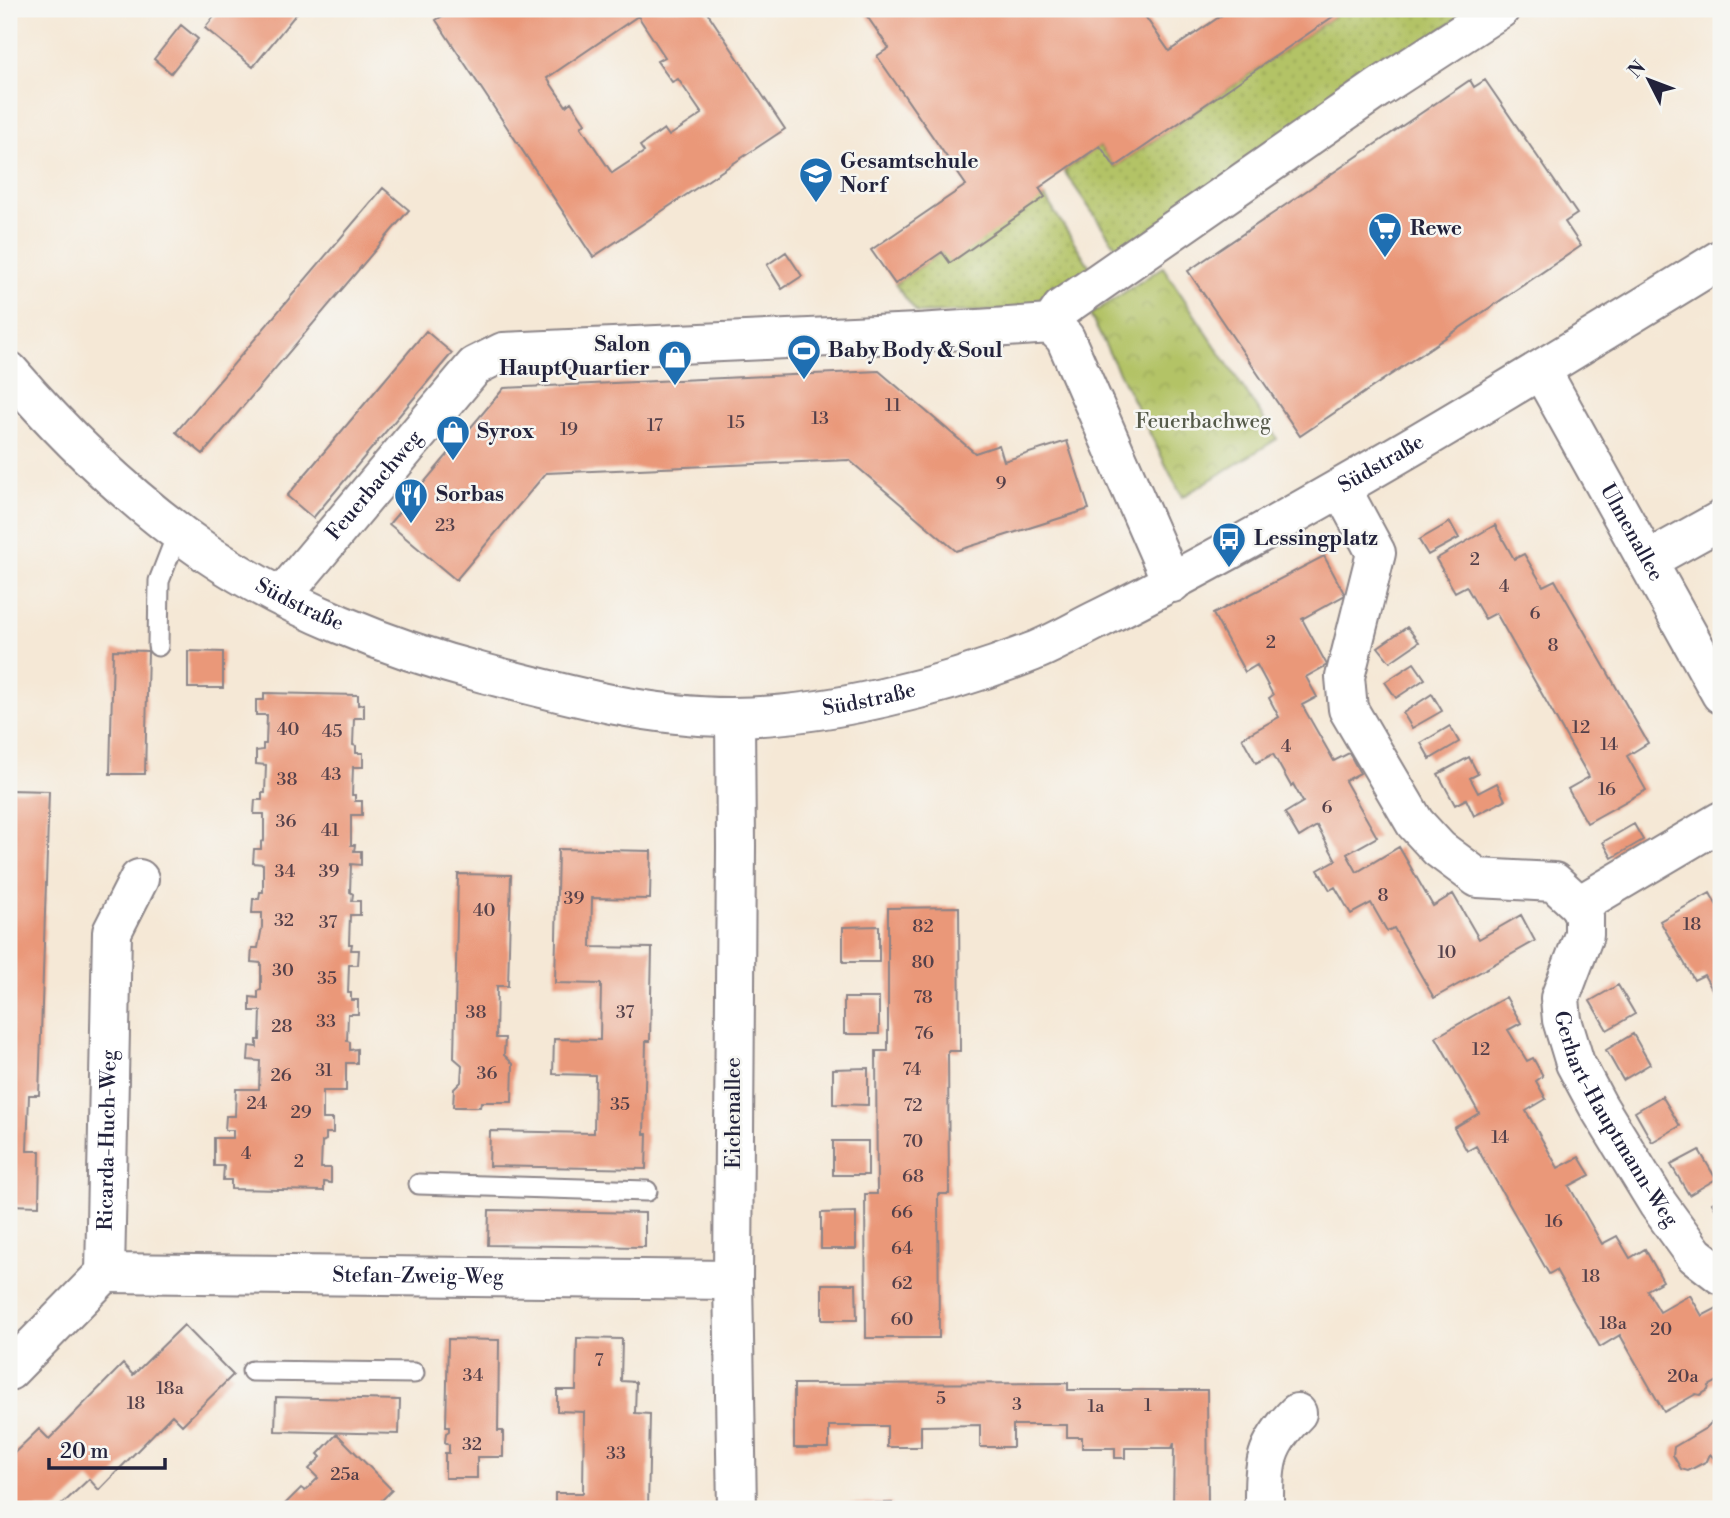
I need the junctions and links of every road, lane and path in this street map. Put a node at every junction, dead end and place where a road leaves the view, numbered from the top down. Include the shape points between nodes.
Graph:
1 (1500, 9) edge
2 (1721, 258) edge
3 (1051, 324) junction
4 (1541, 370) junction
5 (9, 371) edge
6 (1341, 488) junction
7 (1721, 520) edge
8 (178, 532) junction
9 (1647, 561) junction
10 (1172, 583) junction
11 (282, 596) junction
12 (158, 646) dead end
13 (1721, 694) edge
14 (735, 717) junction
15 (1721, 821) edge
16 (139, 879) dead end
17 (1579, 905) junction
18 (419, 1184) dead end
19 (646, 1191) dead end
20 (105, 1273) junction
21 (1721, 1275) edge
22 (733, 1280) junction
23 (9, 1371) edge
24 (251, 1371) dead end
25 (414, 1373) dead end
26 (1297, 1413) dead end
27 (737, 1509) edge
28 (1264, 1509) edge

1 - 3 street via 1062,308
2 - 4 street, Südstraße
3 - 10 street via 1065,338
3 - 11 street, Feuerbachweg via 503,352 475,366
4 - 6 street, Südstraße
4 - 9 street, Ulmenallee
5 - 8 street, Südstraße via 97,464
6 - 10 street, Südstraße
6 - 17 street via 1376,553 1345,677 1348,709 1415,823 1439,849 1478,877 1554,882
7 - 9 street
8 - 11 street, Südstraße
8 - 12 lane via 159,581
9 - 13 street, Ulmenallee
10 - 14 street, Südstraße via 1034,651 925,688 820,710
11 - 14 street, Südstraße via 437,661 671,715
14 - 22 street, Eichenallee
15 - 17 street
16 - 20 street, Ricarda-Huch-Weg via 112,932
17 - 21 street, Gerhart-Hauptmann-Weg via 1584,935 1560,998 1575,1063 1658,1204 1695,1255
18 - 19 lane
20 - 22 street, Stefan-Zweig-Weg
20 - 23 street
22 - 27 street, Eichenallee
24 - 25 lane
26 - 28 street via 1267,1454

